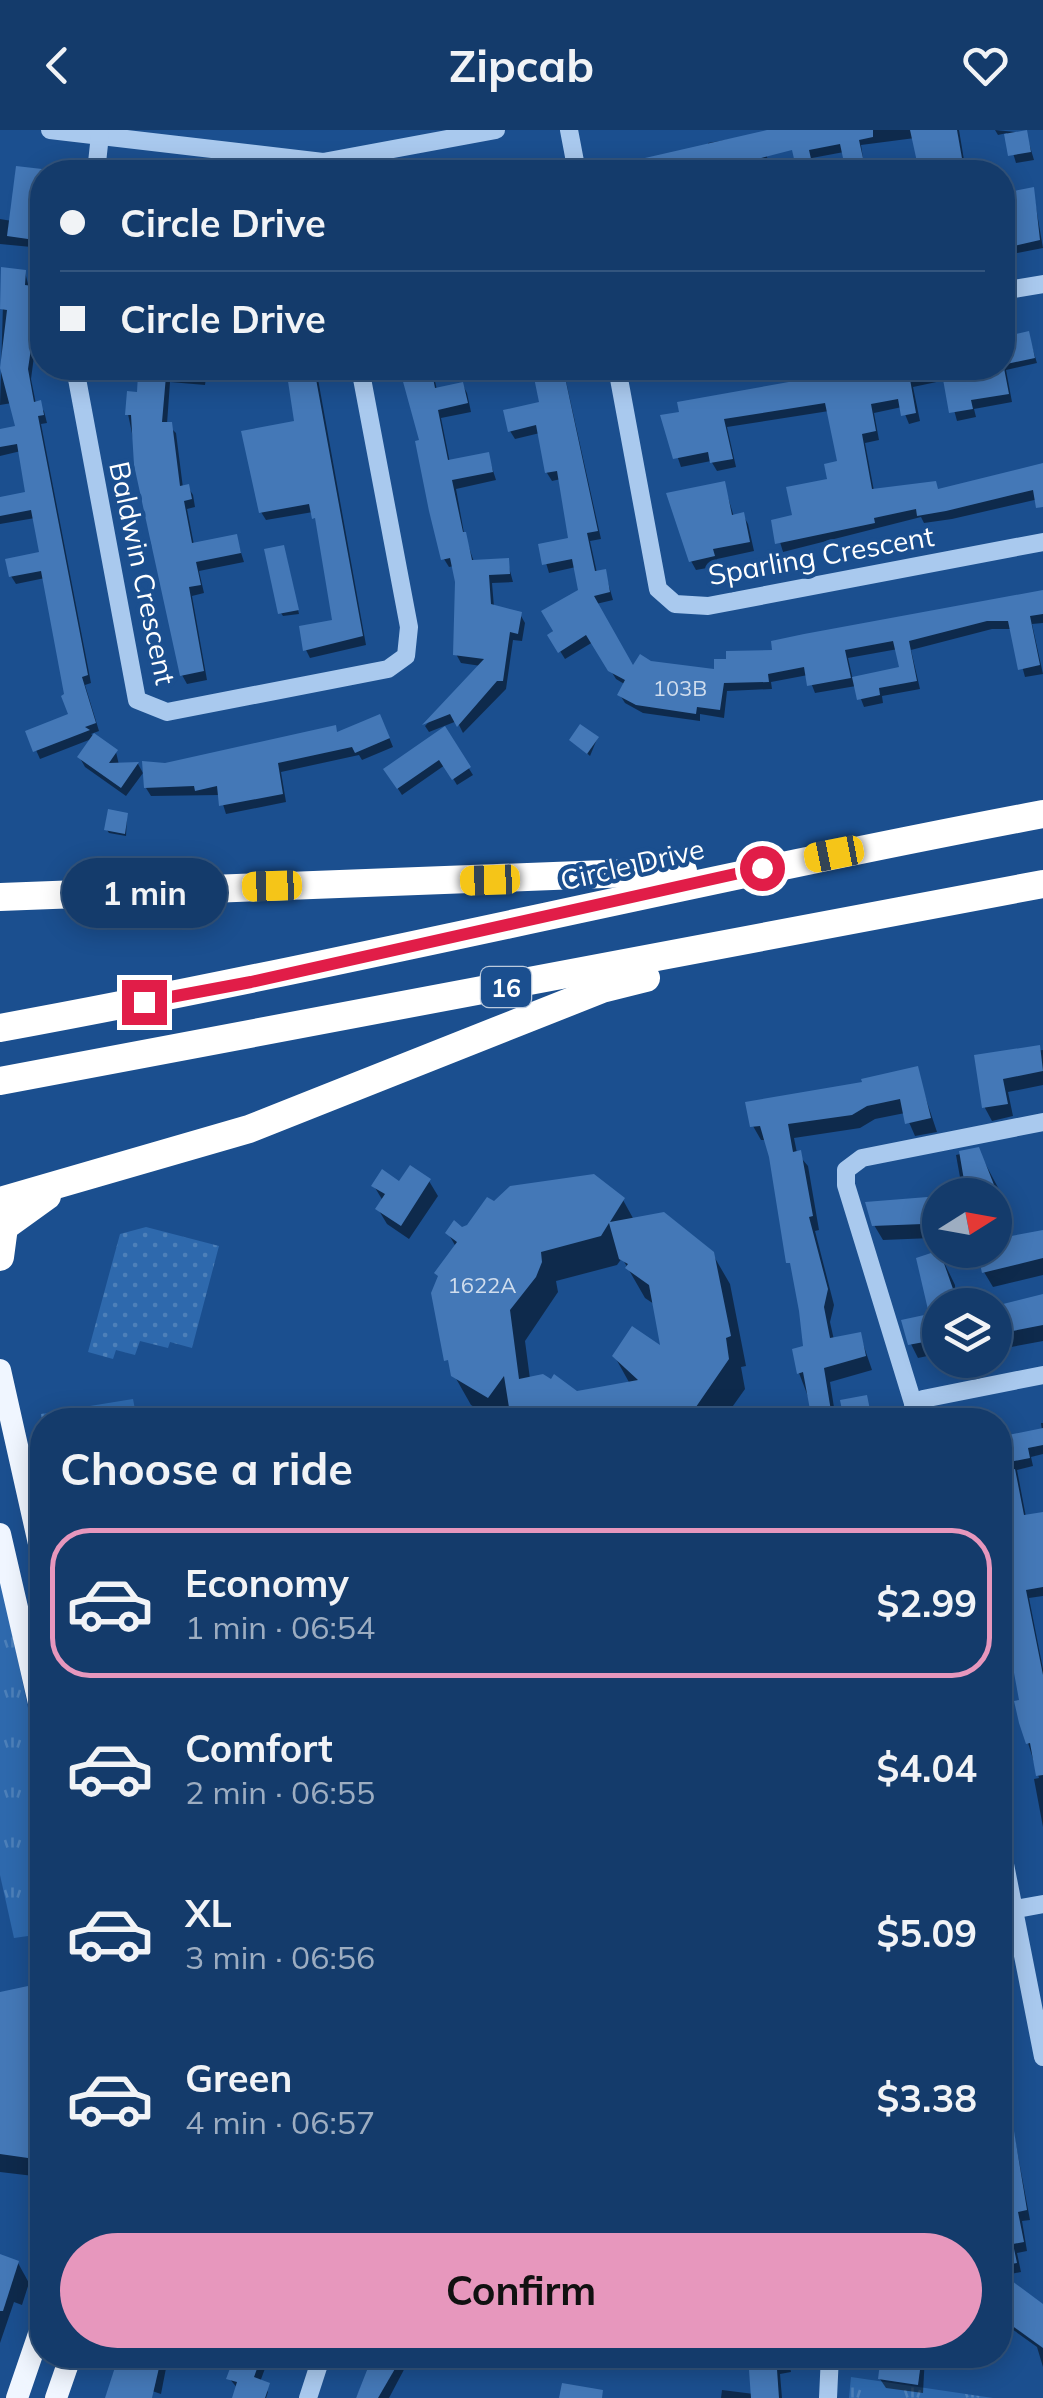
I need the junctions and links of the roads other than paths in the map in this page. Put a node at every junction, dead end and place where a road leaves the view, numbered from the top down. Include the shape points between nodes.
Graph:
1 (50, 130) edge
2 (496, 130) edge
3 (569, 130) edge
4 (100, 136) junction
5 (97, 160) edge
6 (273, 160) edge
7 (356, 160) edge
8 (575, 160) edge
9 (1043, 284) edge
10 (1015, 289) edge
11 (77, 380) edge
12 (362, 380) edge
13 (619, 380) edge
14 (1043, 542) edge
15 (1043, 814) edge
16 (798, 860) junction
17 (1043, 884) edge
18 (1012, 890) junction
19 (0, 897) edge
20 (0, 1028) edge
21 (0, 1081) edge
22 (1043, 1122) edge
23 (100, 1172) junction
24 (0, 1201) edge
25 (0, 1257) edge
26 (0, 1370) edge
27 (1043, 1375) edge
28 (914, 1408) edge
29 (929, 1408) edge
30 (30, 1504) edge
31 (0, 1534) edge
32 (30, 1664) edge
33 (1043, 1904) edge
34 (1012, 1910) edge
35 (1012, 1931) edge
36 (1043, 2056) edge
37 (30, 2360) edge
38 (66, 2368) edge
39 (318, 2368) edge
40 (829, 2368) edge
41 (17, 2398) edge
42 (56, 2398) edge
43 (308, 2398) edge
44 (828, 2398) edge

1 - 4 street
2 - 7 street
3 - 8 street
4 - 5 street
4 - 6 street
9 - 10 street
11 - 12 street, Baldwin Crescent via 137,700 167,712 388,670 406,656 409,627
13 - 14 street, Sparling Crescent via 658,590 674,604 708,606
15 - 16 highway, Circle Drive / 16
16 - 19 highway via 758,858 626,876
16 - 20 highway, Circle Drive / 16 via 251,982
17 - 18 highway, 16
18 - 21 highway, 16
18 - 23 highway via 602,989 249,1129
22 - 28 street via 862,1158 846,1170
23 - 24 highway
23 - 25 highway via 29,1206 4,1227
26 - 30 main road
27 - 29 street
31 - 32 main road
33 - 34 street
35 - 36 street
37 - 41 main road
38 - 42 main road
39 - 43 street
40 - 44 street

